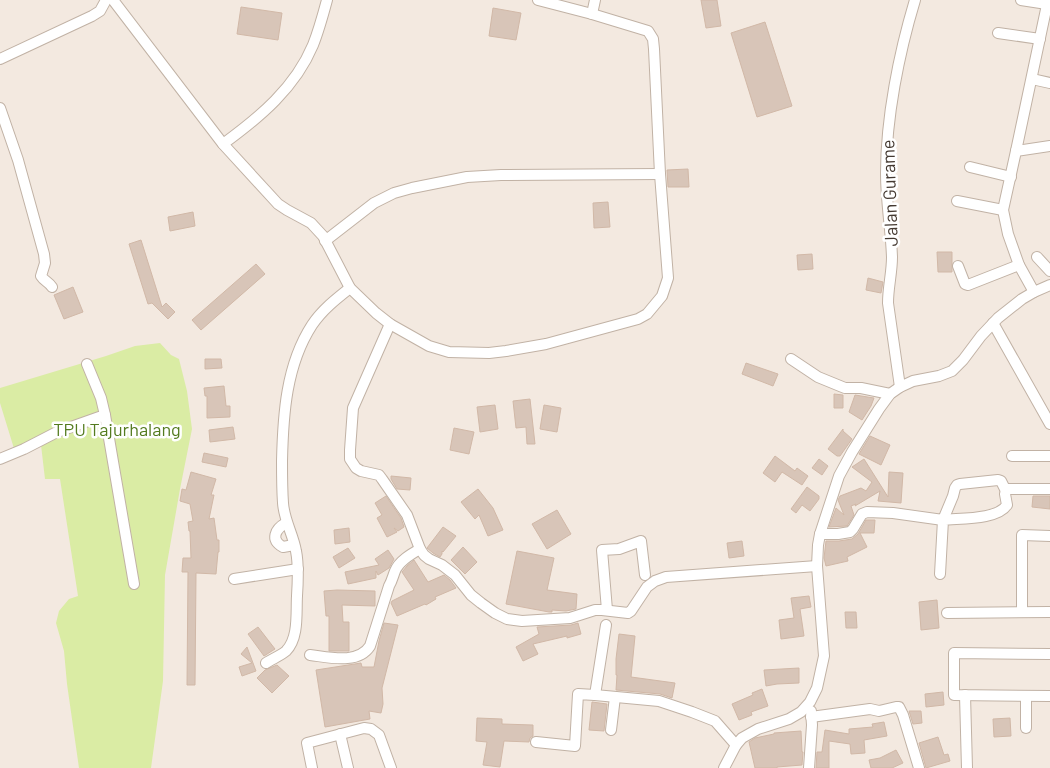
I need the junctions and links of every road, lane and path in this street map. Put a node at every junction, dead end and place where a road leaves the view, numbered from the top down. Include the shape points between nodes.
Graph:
1 (106, 0) edge
2 (113, 0) edge
3 (327, 0) edge
4 (538, 0) edge
5 (595, 0) edge
6 (914, 0) edge
7 (1021, 0) edge
8 (1048, 2) edge
9 (592, 14) junction
10 (998, 33) dead end
11 (1040, 39) junction
12 (0, 59) edge
13 (1032, 79) junction
14 (1050, 83) edge
15 (0, 108) edge
16 (223, 144) junction
17 (1050, 146) edge
18 (1016, 151) junction
19 (970, 168) dead end
20 (660, 174) junction
21 (1011, 177) junction
22 (957, 201) dead end
23 (1002, 210) junction
24 (325, 240) junction
25 (1037, 257) dead end
26 (1018, 265) junction
27 (958, 266) dead end
28 (1050, 271) edge
29 (1050, 285) edge
30 (52, 287) dead end
31 (350, 288) junction
32 (1034, 292) junction
33 (993, 323) junction
34 (390, 324) junction
35 (791, 359) dead end
36 (87, 364) dead end
37 (900, 387) junction
38 (890, 394) junction
39 (105, 416) junction
40 (1050, 424) edge
41 (1012, 456) dead end
42 (1050, 456) edge
43 (0, 459) edge
44 (1050, 489) edge
45 (1006, 491) junction
46 (943, 520) junction
47 (286, 523) junction
48 (820, 534) junction
49 (1050, 536) edge
50 (294, 545) junction
51 (420, 549) junction
52 (817, 566) junction
53 (298, 569) junction
54 (940, 574) dead end
55 (645, 575) dead end
56 (234, 579) dead end
57 (134, 584) dead end
58 (608, 610) junction
59 (1022, 612) junction
60 (1050, 612) edge
61 (947, 613) dead end
62 (606, 625) dead end
63 (1050, 654) edge
64 (310, 655) dead end
65 (266, 663) dead end
66 (595, 695) junction
67 (965, 695) junction
68 (1026, 696) junction
69 (1050, 696) edge
70 (615, 697) junction
71 (810, 702) junction
72 (811, 717) junction
73 (1026, 728) dead end
74 (611, 730) dead end
75 (340, 734) junction
76 (536, 742) dead end
77 (736, 745) junction
78 (312, 768) edge
79 (348, 768) edge
80 (391, 768) edge
81 (724, 768) edge
82 (810, 768) edge
83 (919, 768) edge
84 (967, 768) edge

1 - 12 street via 100,11 92,16
2 - 16 street
3 - 16 street via 313,44 298,75 270,106
4 - 9 street
5 - 9 street
6 - 37 street, Jalan Gurame via 896,81 886,152 886,198 892,260 888,303
7 - 8 street
8 - 11 street
9 - 20 street via 648,31 653,39
10 - 11 street
11 - 13 street
13 - 14 street
13 - 18 street
15 - 30 street via 44,254 41,276
16 - 24 street via 278,204 311,223
17 - 18 street
18 - 21 street
19 - 21 street
20 - 24 street via 501,175 468,177 412,188 374,203
20 - 34 street via 668,278 662,296 647,314 638,319 546,344 489,353 449,352 429,346
21 - 23 street
22 - 23 street
23 - 26 street
24 - 31 street
25 - 28 street
26 - 27 street via 968,284 965,284
26 - 32 street
29 - 32 street
31 - 34 street
31 - 47 street via 311,326 292,372 283,426
32 - 33 street
33 - 37 street via 952,371
33 - 40 street
34 - 51 street via 353,408 350,459 361,471 379,475 407,515
35 - 38 street via 818,378 845,388
36 - 39 street
37 - 38 street
38 - 48 street via 839,476
39 - 43 street via 56,432
39 - 57 street
41 - 42 street
44 - 45 street via 1016,488
45 - 46 street via 1006,508 994,514
45 - 46 street via 1001,481 993,479 957,485
46 - 48 street via 867,512 862,514 850,532
46 - 54 street
47 - 50 street
47 - 50 street via 275,538 283,546
48 - 52 street
49 - 59 street via 1022,536
50 - 53 street
51 - 58 street via 429,559 455,575 481,603 507,618 522,621 570,618 595,610
51 - 64 street via 395,570 366,651 347,658
52 - 58 street via 670,576 646,587 628,613
52 - 71 street via 824,656 817,688
53 - 56 street
53 - 65 street via 293,636 286,651
55 - 58 street via 641,541 618,550 602,550
59 - 60 street
59 - 61 street
62 - 66 street
63 - 67 street via 954,653 954,695
66 - 70 street
66 - 76 street via 578,694 575,746
67 - 68 street
67 - 84 street
68 - 69 street
68 - 73 street
70 - 74 street
70 - 77 street via 659,701 700,715 715,721
71 - 72 street
71 - 77 street via 789,719 750,732
72 - 82 street
72 - 83 street via 899,707
75 - 78 street via 306,743
75 - 79 street
75 - 80 street via 371,729 379,735
77 - 81 street

